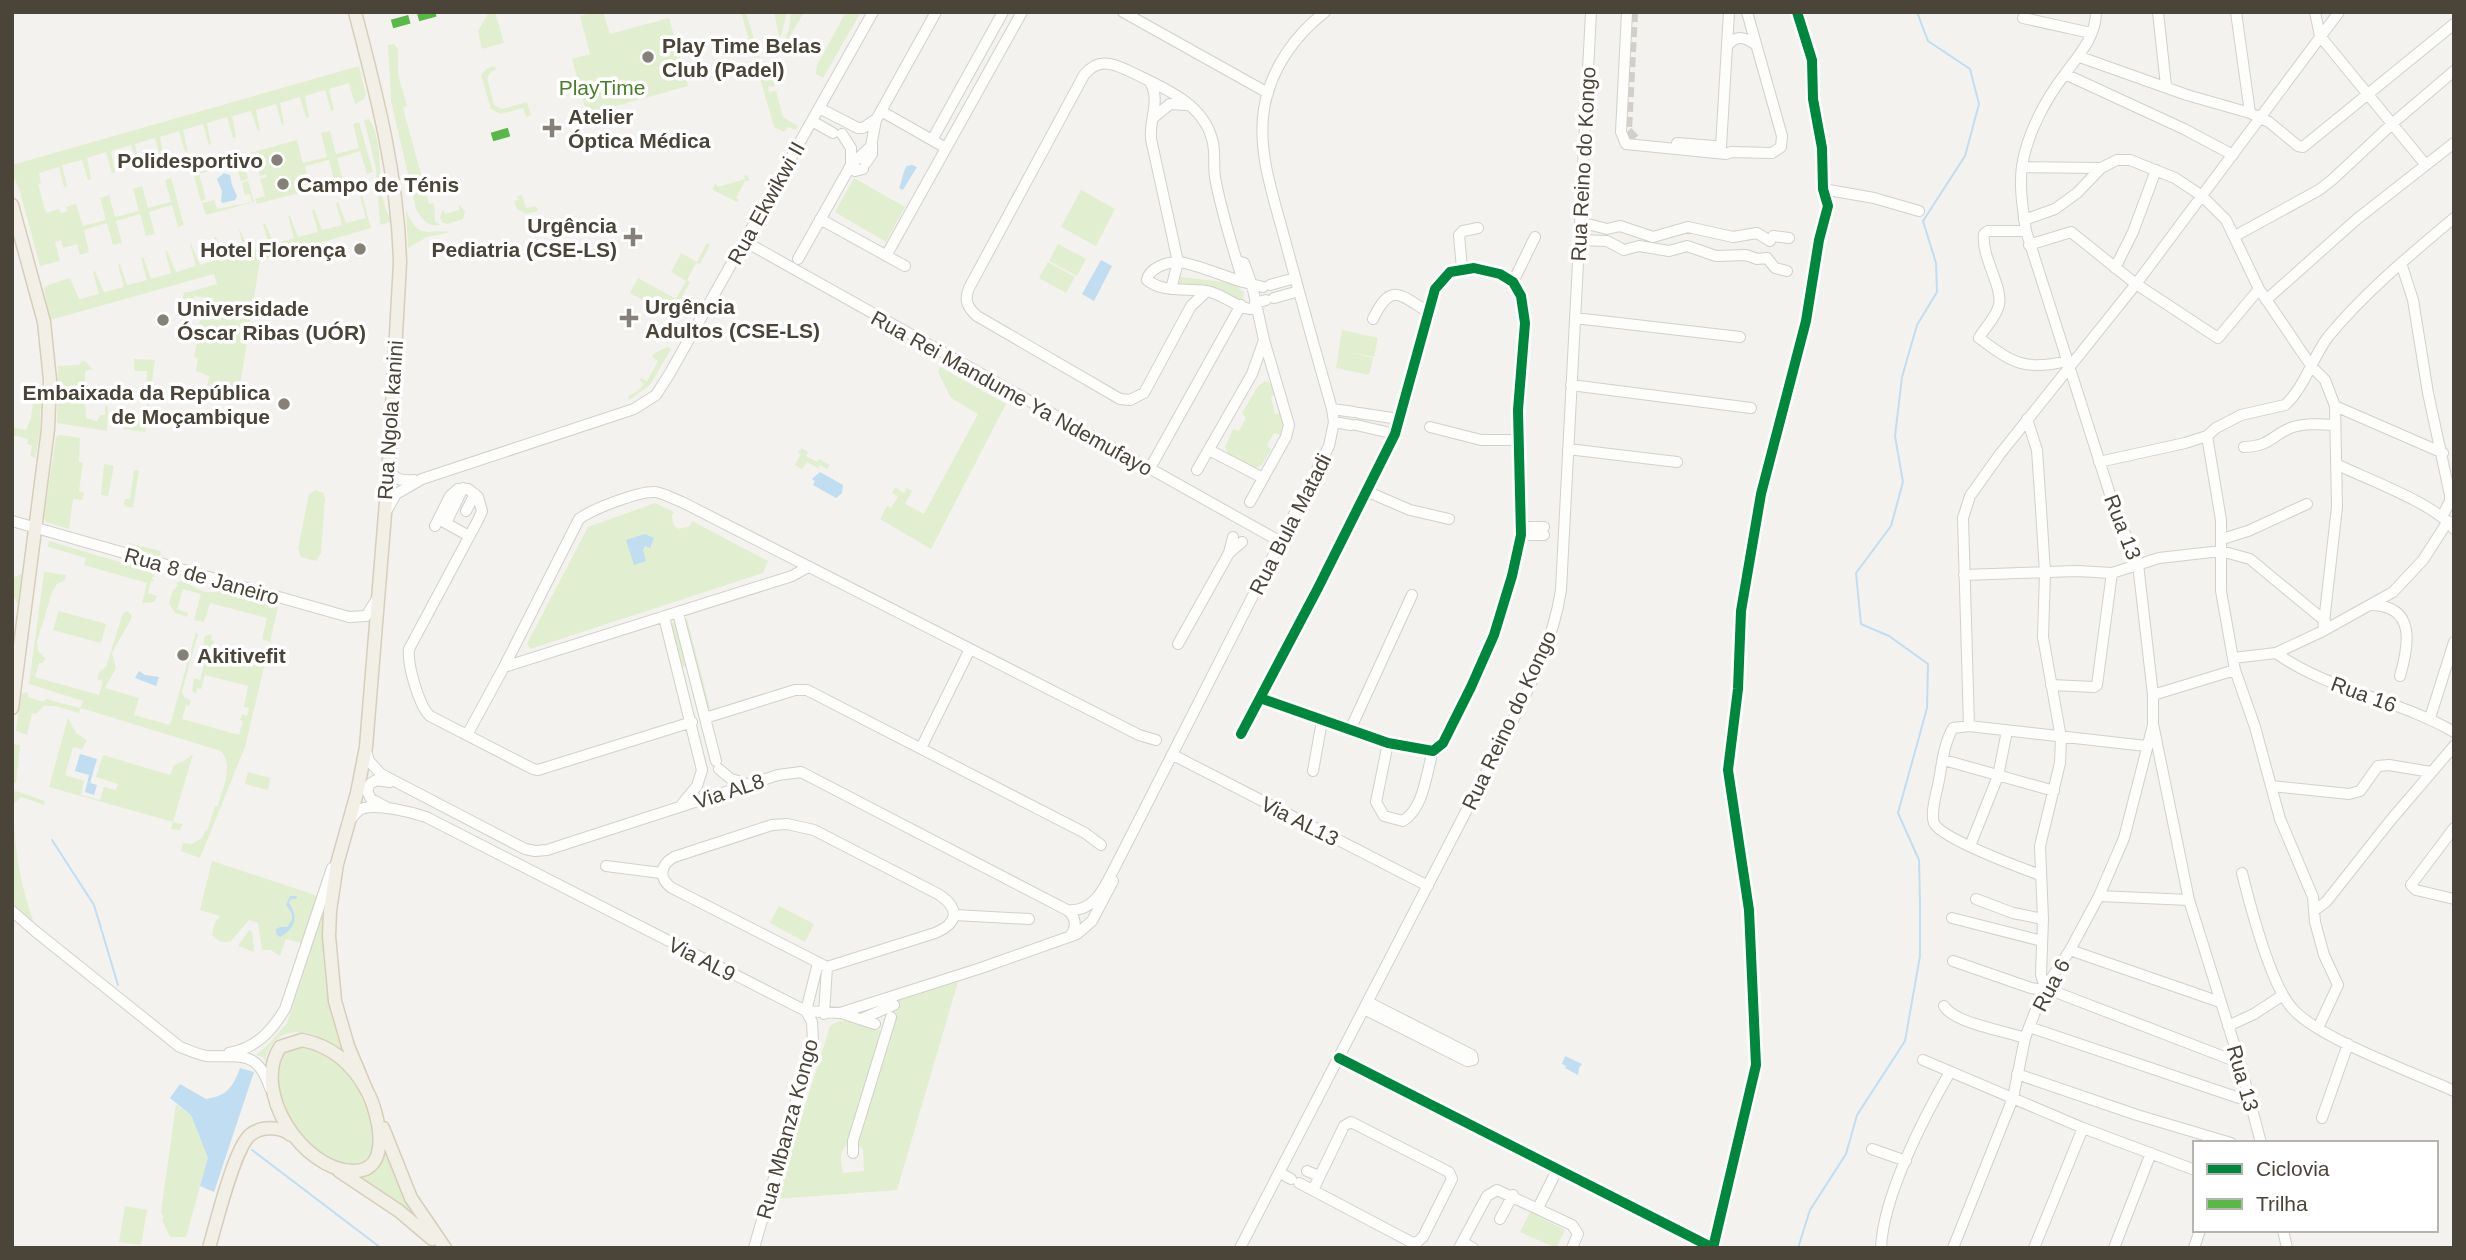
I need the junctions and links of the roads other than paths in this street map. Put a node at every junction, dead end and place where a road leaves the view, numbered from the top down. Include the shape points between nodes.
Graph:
1 (355, 12) edge
2 (873, 12) edge
3 (936, 12) edge
4 (1003, 12) edge
5 (1123, 12) edge
6 (1325, 12) edge
7 (1591, 12) edge
8 (1627, 12) edge
9 (1797, 12) edge
10 (2096, 12) edge
11 (2158, 12) edge
12 (2236, 12) edge
13 (2315, 12) edge
14 (2339, 12) edge
15 (1021, 13) edge
16 (1747, 13) edge
17 (1729, 16) edge
18 (2023, 18) dead end
19 (2454, 24) edge
20 (2091, 33) junction
21 (2320, 36) junction
22 (1729, 44) junction
23 (1756, 45) junction
24 (2080, 57) junction
25 (2454, 71) edge
26 (2064, 74) junction
27 (1150, 82) junction
28 (2166, 86) junction
29 (1268, 93) junction
30 (2368, 94) junction
31 (1191, 106) junction
32 (819, 108) junction
33 (2250, 113) junction
34 (878, 116) junction
35 (2260, 118) junction
36 (812, 120) junction
37 (1152, 120) junction
38 (2393, 123) junction
39 (861, 128) junction
40 (932, 140) junction
41 (1637, 141) dead end
42 (2454, 143) edge
43 (870, 144) junction
44 (850, 146) junction
45 (946, 148) junction
46 (1726, 149) junction
47 (2233, 155) junction
48 (2425, 164) junction
49 (850, 167) junction
50 (2022, 167) junction
51 (2101, 167) junction
52 (2157, 170) junction
53 (1823, 189) junction
54 (2202, 196) junction
55 (12, 205) edge
56 (1919, 211) dead end
57 (2454, 218) edge
58 (820, 219) junction
59 (2024, 220) junction
60 (1580, 222) junction
61 (1478, 228) dead end
62 (1606, 229) junction
63 (2026, 231) junction
64 (1724, 236) junction
65 (2235, 236) junction
66 (1535, 237) dead end
67 (1789, 237) dead end
68 (1579, 240) junction
69 (744, 241) junction
70 (1607, 241) junction
71 (1770, 241) junction
72 (2029, 246) junction
73 (886, 256) junction
74 (1723, 256) junction
75 (1767, 258) junction
76 (799, 259) dead end
77 (1178, 262) junction
78 (2400, 263) junction
79 (905, 266) dead end
80 (2115, 268) junction
81 (1462, 269) junction
82 (1787, 271) dead end
83 (1295, 278) junction
84 (1513, 282) junction
85 (2136, 284) junction
86 (1257, 285) junction
87 (1171, 289) junction
88 (2259, 289) junction
89 (1208, 291) junction
90 (1299, 291) junction
91 (2266, 300) junction
92 (1241, 305) junction
93 (1191, 306) junction
94 (1256, 306) junction
95 (1427, 312) junction
96 (1575, 318) junction
97 (1373, 319) dead end
98 (1740, 337) dead end
99 (1264, 340) junction
100 (2069, 363) junction
101 (2312, 366) junction
102 (1250, 379) junction
103 (1277, 381) junction
104 (1571, 385) junction
105 (2335, 406) junction
106 (1751, 408) dead end
107 (1332, 409) junction
108 (1354, 412) junction
109 (1388, 417) junction
110 (1399, 419) junction
111 (2027, 419) junction
112 (1334, 422) junction
113 (1351, 425) junction
114 (2335, 425) junction
115 (1430, 427) dead end
116 (1390, 433) junction
117 (2207, 436) junction
118 (1518, 440) junction
119 (2244, 447) dead end
120 (1568, 449) junction
121 (1209, 450) junction
122 (2442, 453) junction
123 (1677, 462) dead end
124 (2099, 462) junction
125 (388, 465) junction
126 (462, 465) junction
127 (2338, 465) junction
128 (1149, 470) junction
129 (1197, 470) dead end
130 (1263, 478) junction
131 (422, 479) junction
132 (468, 490) junction
133 (1366, 491) junction
134 (1250, 502) dead end
135 (2307, 504) dead end
136 (466, 511) dead end
137 (1449, 519) dead end
138 (12, 521) edge
139 (383, 522) junction
140 (2448, 522) edge
141 (34, 528) junction
142 (1521, 531) junction
143 (1564, 531) junction
144 (1241, 535) junction
145 (469, 536) junction
146 (2222, 539) junction
147 (1281, 542) junction
148 (2221, 551) junction
149 (2138, 564) junction
150 (808, 567) junction
151 (2045, 573) junction
152 (2112, 573) junction
153 (1964, 575) junction
154 (379, 593) junction
155 (1412, 595) dead end
156 (2372, 606) junction
157 (678, 613) junction
158 (664, 617) junction
159 (2324, 626) junction
160 (2454, 642) edge
161 (1178, 644) dead end
162 (970, 649) junction
163 (2276, 653) junction
164 (2233, 658) junction
165 (504, 667) junction
166 (2235, 670) junction
167 (2400, 676) dead end
168 (2050, 685) junction
169 (697, 689) junction
170 (685, 693) junction
171 (2153, 695) junction
172 (1260, 698) junction
173 (12, 708) edge
174 (705, 718) junction
175 (2430, 718) junction
176 (1322, 721) junction
177 (692, 722) junction
178 (2153, 724) junction
179 (1969, 726) junction
180 (1350, 730) junction
181 (2007, 731) junction
182 (2454, 732) edge
183 (1241, 734) dead end
184 (467, 735) junction
185 (2061, 738) junction
186 (1156, 740) dead end
187 (1388, 743) junction
188 (2146, 746) junction
189 (2454, 746) edge
190 (366, 747) junction
191 (920, 748) junction
192 (1433, 751) junction
193 (1173, 755) junction
194 (1944, 760) junction
195 (1312, 771) dead end
196 (2431, 772) junction
197 (1998, 776) junction
198 (751, 784) junction
199 (401, 785) junction
200 (2271, 786) junction
201 (2054, 791) junction
202 (678, 808) junction
203 (391, 810) junction
204 (467, 817) junction
205 (349, 825) junction
206 (2454, 828) edge
207 (458, 834) junction
208 (1101, 845) dead end
209 (1970, 846) junction
210 (525, 849) junction
211 (519, 865) junction
212 (1116, 865) junction
213 (606, 866) dead end
214 (661, 873) junction
215 (2242, 873) dead end
216 (2039, 876) junction
217 (1428, 886) junction
218 (2099, 897) junction
219 (1976, 899) dead end
220 (2454, 899) edge
221 (2189, 900) junction
222 (1067, 910) junction
223 (2315, 910) junction
224 (12, 911) edge
225 (954, 915) junction
226 (1952, 918) dead end
227 (1029, 919) dead end
228 (2043, 919) junction
229 (1069, 937) junction
230 (2042, 941) junction
231 (2070, 950) junction
232 (1953, 961) dead end
233 (822, 965) junction
234 (2044, 989) junction
235 (898, 994) junction
236 (2283, 995) junction
237 (2220, 1002) junction
238 (1366, 1006) junction
239 (1944, 1006) dead end
240 (806, 1012) junction
241 (840, 1013) junction
242 (824, 1014) junction
243 (887, 1018) junction
244 (860, 1019) junction
245 (2228, 1026) junction
246 (2029, 1027) junction
247 (2318, 1028) junction
248 (2025, 1038) junction
249 (2348, 1044) junction
250 (215, 1056) junction
251 (1339, 1058) junction
252 (1923, 1060) dead end
253 (2239, 1063) junction
254 (1950, 1072) junction
255 (2017, 1074) junction
256 (366, 1089) junction
257 (2454, 1091) edge
258 (273, 1097) junction
259 (2013, 1098) junction
260 (2251, 1102) junction
261 (378, 1115) junction
262 (2322, 1118) dead end
263 (2083, 1128) junction
264 (2224, 1141) edge
265 (2261, 1141) edge
266 (301, 1143) junction
267 (1872, 1149) dead end
268 (853, 1153) dead end
269 (2151, 1153) junction
270 (321, 1159) junction
271 (1286, 1160) junction
272 (1906, 1161) junction
273 (2193, 1169) edge
274 (1557, 1170) junction
275 (1279, 1172) junction
276 (1319, 1176) junction
277 (1312, 1190) junction
278 (1513, 1195) junction
279 (1538, 1208) junction
280 (1500, 1219) dead end
281 (1461, 1245) edge
282 (209, 1248) edge
283 (443, 1248) edge
284 (754, 1248) edge
285 (1240, 1248) edge
286 (1473, 1248) edge
287 (1572, 1248) edge
288 (1881, 1248) edge
289 (1953, 1248) edge
290 (2034, 1248) edge
291 (2114, 1248) edge

1 - 125 main road, Rua Ngola kanini via 391,162 399,233
2 - 32 street, Rua Ekwikwi II
3 - 34 street
4 - 40 street
5 - 29 street
6 - 29 street, Rua Bula Matadi via 1292,45
7 - 60 street, Rua Reino do Kongo
8 - 46 street via 1621,132 1626,144 1726,153
9 - 53 street via 1812,60
10 - 20 street, Rua 13
11 - 28 street
12 - 33 street
13 - 21 street
14 - 21 street
15 - 45 street
16 - 17 street via 1743,23 1732,23
16 - 23 street
17 - 22 street
18 - 20 street
19 - 30 street
20 - 24 street, Rua 13
21 - 30 street
21 - 35 street
22 - 23 street via 1741,38
22 - 46 street
23 - 46 street via 1782,136 1781,147 1772,153
24 - 26 street, Rua 13
24 - 28 street
25 - 38 street
26 - 47 street
26 - 50 street, Rua 13 via 2044,106
27 - 31 street
27 - 37 street via 1156,97
27 - 93 street via 1107,62 1090,68 966,299 977,316 1130,400 1140,397 1150,384
28 - 33 street
29 - 83 street, Rua Bula Matadi via 1264,156
30 - 35 street via 2303,148
30 - 38 street
31 - 37 street via 1170,104
31 - 86 street via 1212,137 1215,178 1237,261 1244,263
32 - 36 street, Rua Ekwikwi II
32 - 39 street
33 - 35 street
34 - 39 street
34 - 40 street
34 - 43 street
35 - 47 street
36 - 44 street
36 - 69 street, Rua Ekwikwi II
37 - 77 street via 1151,139
38 - 48 street
38 - 65 street via 2319,190
39 - 43 street via 869,132
39 - 44 street via 851,132
40 - 45 street
41 - 46 street
42 - 48 street
43 - 44 street via 858,152
43 - 49 street
43 - 49 street via 872,154 864,166 855,171
44 - 49 street
45 - 73 street
47 - 54 street
48 - 91 street
49 - 58 street
50 - 51 street
50 - 59 street, Rua 13
51 - 52 street via 2130,160
51 - 59 street via 2055,209
52 - 54 street
52 - 80 street
53 - 56 street
53 - 274 street via 1828,206 1806,321 1761,494 1741,611 1728,770 1749,910 1756,1065 1713,1248
54 - 65 street
54 - 85 street
55 - 141 main road via 44,322 50,369 48,429
57 - 78 street
58 - 73 street
58 - 76 street
59 - 63 street, Rua 13
60 - 62 street
60 - 68 street, Rua Reino do Kongo
61 - 81 street via 1459,235
62 - 64 street via 1620,226 1653,237 1688,227
62 - 70 street
63 - 72 street, Rua 13
63 - 100 street via 1984,234 2000,298 1999,308 1979,338 2013,362
64 - 71 street via 1757,233
64 - 74 street
65 - 88 street
66 - 84 street
67 - 71 street via 1773,236
68 - 70 street
68 - 96 street, Rua Reino do Kongo
69 - 126 street, Rua Ekwikwi II via 656,395 634,409
69 - 128 street, Rua Rei Mandume Ya Ndemufayo
70 - 74 street via 1624,250 1639,246 1669,251 1687,246
71 - 75 street
72 - 80 street via 2071,232
72 - 100 street, Rua 13
73 - 79 street
74 - 75 street
75 - 82 street via 1775,268
77 - 86 street
77 - 87 street
77 - 87 street via 1152,270 1147,280
78 - 101 street via 2342,320
78 - 122 street via 2413,300
80 - 85 street
81 - 84 street via 1486,270
81 - 95 street via 1441,280
83 - 86 street
83 - 90 street, Rua Bula Matadi
84 - 118 street via 1521,296 1525,323
85 - 88 street via 2218,338
85 - 100 street
86 - 94 street
87 - 89 street
87 - 93 street
88 - 91 street
89 - 92 street
89 - 93 street
90 - 94 street
90 - 107 street, Rua Bula Matadi
91 - 101 street
92 - 94 street via 1248,310
92 - 128 street
94 - 99 street
95 - 97 street via 1392,295 1383,299
95 - 110 street
96 - 98 street
96 - 104 street, Rua Reino do Kongo
99 - 102 street
99 - 103 street
100 - 111 street
100 - 124 street, Rua 13
101 - 105 street via 2330,388
101 - 117 street via 2285,405 2241,415
102 - 103 street via 1264,372
102 - 121 street
103 - 130 street via 1289,425
104 - 106 street
104 - 120 street, Rua Reino do Kongo
105 - 114 street
105 - 122 street
107 - 108 street
107 - 112 street, Rua Bula Matadi
108 - 109 street
108 - 113 street
109 - 110 street
109 - 116 street
110 - 116 street
111 - 151 street via 2037,450
111 - 153 street via 1965,507
112 - 113 street
112 - 147 street, Rua Bula Matadi via 1329,446
113 - 116 street
114 - 119 street via 2292,427 2259,446
114 - 127 street
115 - 118 street via 1473,439
116 - 133 street
117 - 124 street
117 - 146 street
118 - 142 street
120 - 123 street
120 - 143 street, Rua Reino do Kongo
121 - 129 street
121 - 130 street
122 - 140 street via 2450,501
124 - 149 street, Rua 13
125 - 131 street via 398,480
125 - 139 main road, Rua Ngola kanini
126 - 131 street, Rua Ekwikwi II
126 - 132 street
127 - 140 street
127 - 159 street
128 - 144 street, Rua Rei Mandume Ya Ndemufayo via 1241,521
130 - 134 street
131 - 139 street, Rua Ekwikwi II via 396,494
132 - 136 street
132 - 145 street via 481,502 482,511
132 - 145 street via 440,523
133 - 137 street via 1410,510
133 - 172 street
135 - 146 street
138 - 141 street, Rua 8 de Janeiro
139 - 154 main road, Rua Ngola kanini
140 - 156 street via 2409,578
141 - 154 street, Rua 8 de Janeiro via 349,617 366,616
141 - 173 main road
142 - 143 street
142 - 192 street via 1494,635 1451,728
143 - 217 street, Rua Reino do Kongo via 1561,590 1551,635 1525,697
144 - 147 street
144 - 161 street
145 - 184 street via 408,655 427,713
146 - 148 street
147 - 193 street, Rua Bula Matadi
148 - 149 street
148 - 159 street via 2250,559
148 - 164 street via 2221,591
149 - 152 street
149 - 171 street, Rua 13
150 - 157 street
150 - 162 street
150 - 165 street via 682,502 645,493 579,519
151 - 152 street
151 - 153 street
151 - 168 street via 2043,637
152 - 168 street via 2097,685
153 - 179 street
154 - 190 main road, Rua Ngola kanini
155 - 180 street
156 - 159 street
156 - 167 street via 2393,608 2405,626 2406,653
157 - 158 street
157 - 169 street
158 - 165 street
158 - 170 street
159 - 163 street
160 - 175 street
162 - 186 street
162 - 191 street
163 - 164 street
163 - 175 street, Rua 16 via 2313,675
164 - 166 street
165 - 184 street
166 - 171 street
166 - 200 street
168 - 185 street
169 - 170 street
169 - 174 street
170 - 177 street
171 - 178 street, Rua 13
172 - 176 street
172 - 183 street
174 - 191 street via 801,689
174 - 198 street via 717,765 735,781
175 - 182 street, Rua 16
176 - 180 street
176 - 195 street
177 - 184 street via 538,770
177 - 202 street via 701,775 691,797
178 - 188 street, Rua 6
178 - 221 street, Rua 13
179 - 181 street
179 - 194 street via 1953,728
180 - 187 street
181 - 185 street
181 - 197 street
185 - 188 street
185 - 201 street
187 - 192 street
187 - 192 street via 1376,802 1384,816 1403,821 1417,806
188 - 218 street, Rua 6 via 2124,838
189 - 196 street
190 - 199 street via 374,769
190 - 205 main road, Rua Ngola kanini
191 - 208 street
193 - 212 street, Rua Bula Matadi
193 - 217 street, Via AL13
194 - 197 street
194 - 209 street via 1934,822 1939,830
196 - 200 street via 2378,766 2360,791 2349,794
196 - 223 street
197 - 201 street
197 - 209 street
198 - 202 street, Via AL8
198 - 222 street, Via AL8 via 801,772
199 - 203 street via 376,780 367,791 371,799
199 - 204 street
200 - 223 street
201 - 216 street via 2042,835
202 - 210 street, Via AL8 via 547,850
203 - 205 street, Via AL9 via 365,808
203 - 207 street, Via AL9 via 416,814
204 - 207 street via 454,822
204 - 210 street
205 - 250 street, Rua Ngola kanini via 277,1023 258,1042
205 - 256 main road, Rua Ngola kanini via 333,887 330,965 341,1024
206 - 220 street via 2411,885
207 - 211 street, Via AL9
209 - 216 street
210 - 211 street via 533,859 527,866
211 - 240 street, Via AL9
212 - 222 street, Rua Bula Matadi via 1089,907
212 - 229 street, Rua Bula Matadi via 1112,884 1092,921
213 - 214 street
214 - 225 street via 674,857 772,825 801,826 938,894 953,906
214 - 233 street via 672,888
215 - 236 street
216 - 228 street
217 - 238 street, Rua Reino do Kongo
218 - 221 street
218 - 231 street, Rua 6
219 - 228 street
221 - 237 street, Rua 13
222 - 229 street via 1076,922
223 - 247 street via 2321,945 2338,985
224 - 250 street via 180,1047
225 - 227 street
225 - 233 street via 943,930
226 - 230 street
228 - 230 street
229 - 235 street, Via AL9
230 - 234 street
231 - 234 street, Rua 6
231 - 237 street
232 - 234 street
233 - 240 street
233 - 242 street
234 - 246 street, Rua 6
234 - 253 street
235 - 241 street, Via AL9
235 - 243 street
236 - 245 street
236 - 247 street via 2292,1009
237 - 245 street, Rua 13
238 - 238 street via 1467,1062 1473,1060 1471,1054
238 - 251 street, Rua Reino do Kongo
239 - 248 street via 1969,1021
240 - 242 street, Via AL9
240 - 284 street, Rua Mbanza Kongo via 813,1022 813,1042
241 - 242 street, Via AL9
241 - 244 street
243 - 244 street
243 - 244 street
243 - 268 street
245 - 253 street, Rua 13
246 - 248 street, Rua 6
246 - 260 street
247 - 249 street
248 - 255 street, Rua 6
249 - 257 street
249 - 262 street
250 - 258 street via 258,1063
251 - 271 street, Rua Reino do Kongo
251 - 274 street
252 - 254 street
253 - 260 street, Rua 13
254 - 259 street
254 - 272 street
255 - 259 street, Rua 6
255 - 264 street
256 - 258 main road via 341,1057 316,1042 302,1040 280,1047 274,1056
256 - 261 main road
258 - 266 main road
259 - 263 street
259 - 289 street, Rua 6
260 - 265 street, Rua 13
261 - 270 main road via 380,1140 371,1164 351,1172
261 - 283 main road via 411,1198
263 - 269 street
263 - 290 street
266 - 270 main road
266 - 282 main road via 280,1129 263,1129 247,1138
267 - 272 street
269 - 273 street
269 - 291 street
270 - 283 main road
271 - 275 street, Rua Reino do Kongo
271 - 276 street
272 - 288 street via 1886,1217
274 - 279 street
275 - 277 street
275 - 285 street, Rua Reino do Kongo
276 - 277 street
276 - 277 street via 1344,1126 1351,1122 1449,1171 1452,1179 1416,1243
278 - 279 street
278 - 280 street
278 - 281 street via 1501,1190 1490,1193
279 - 287 street via 1575,1227 1578,1234
281 - 286 street

